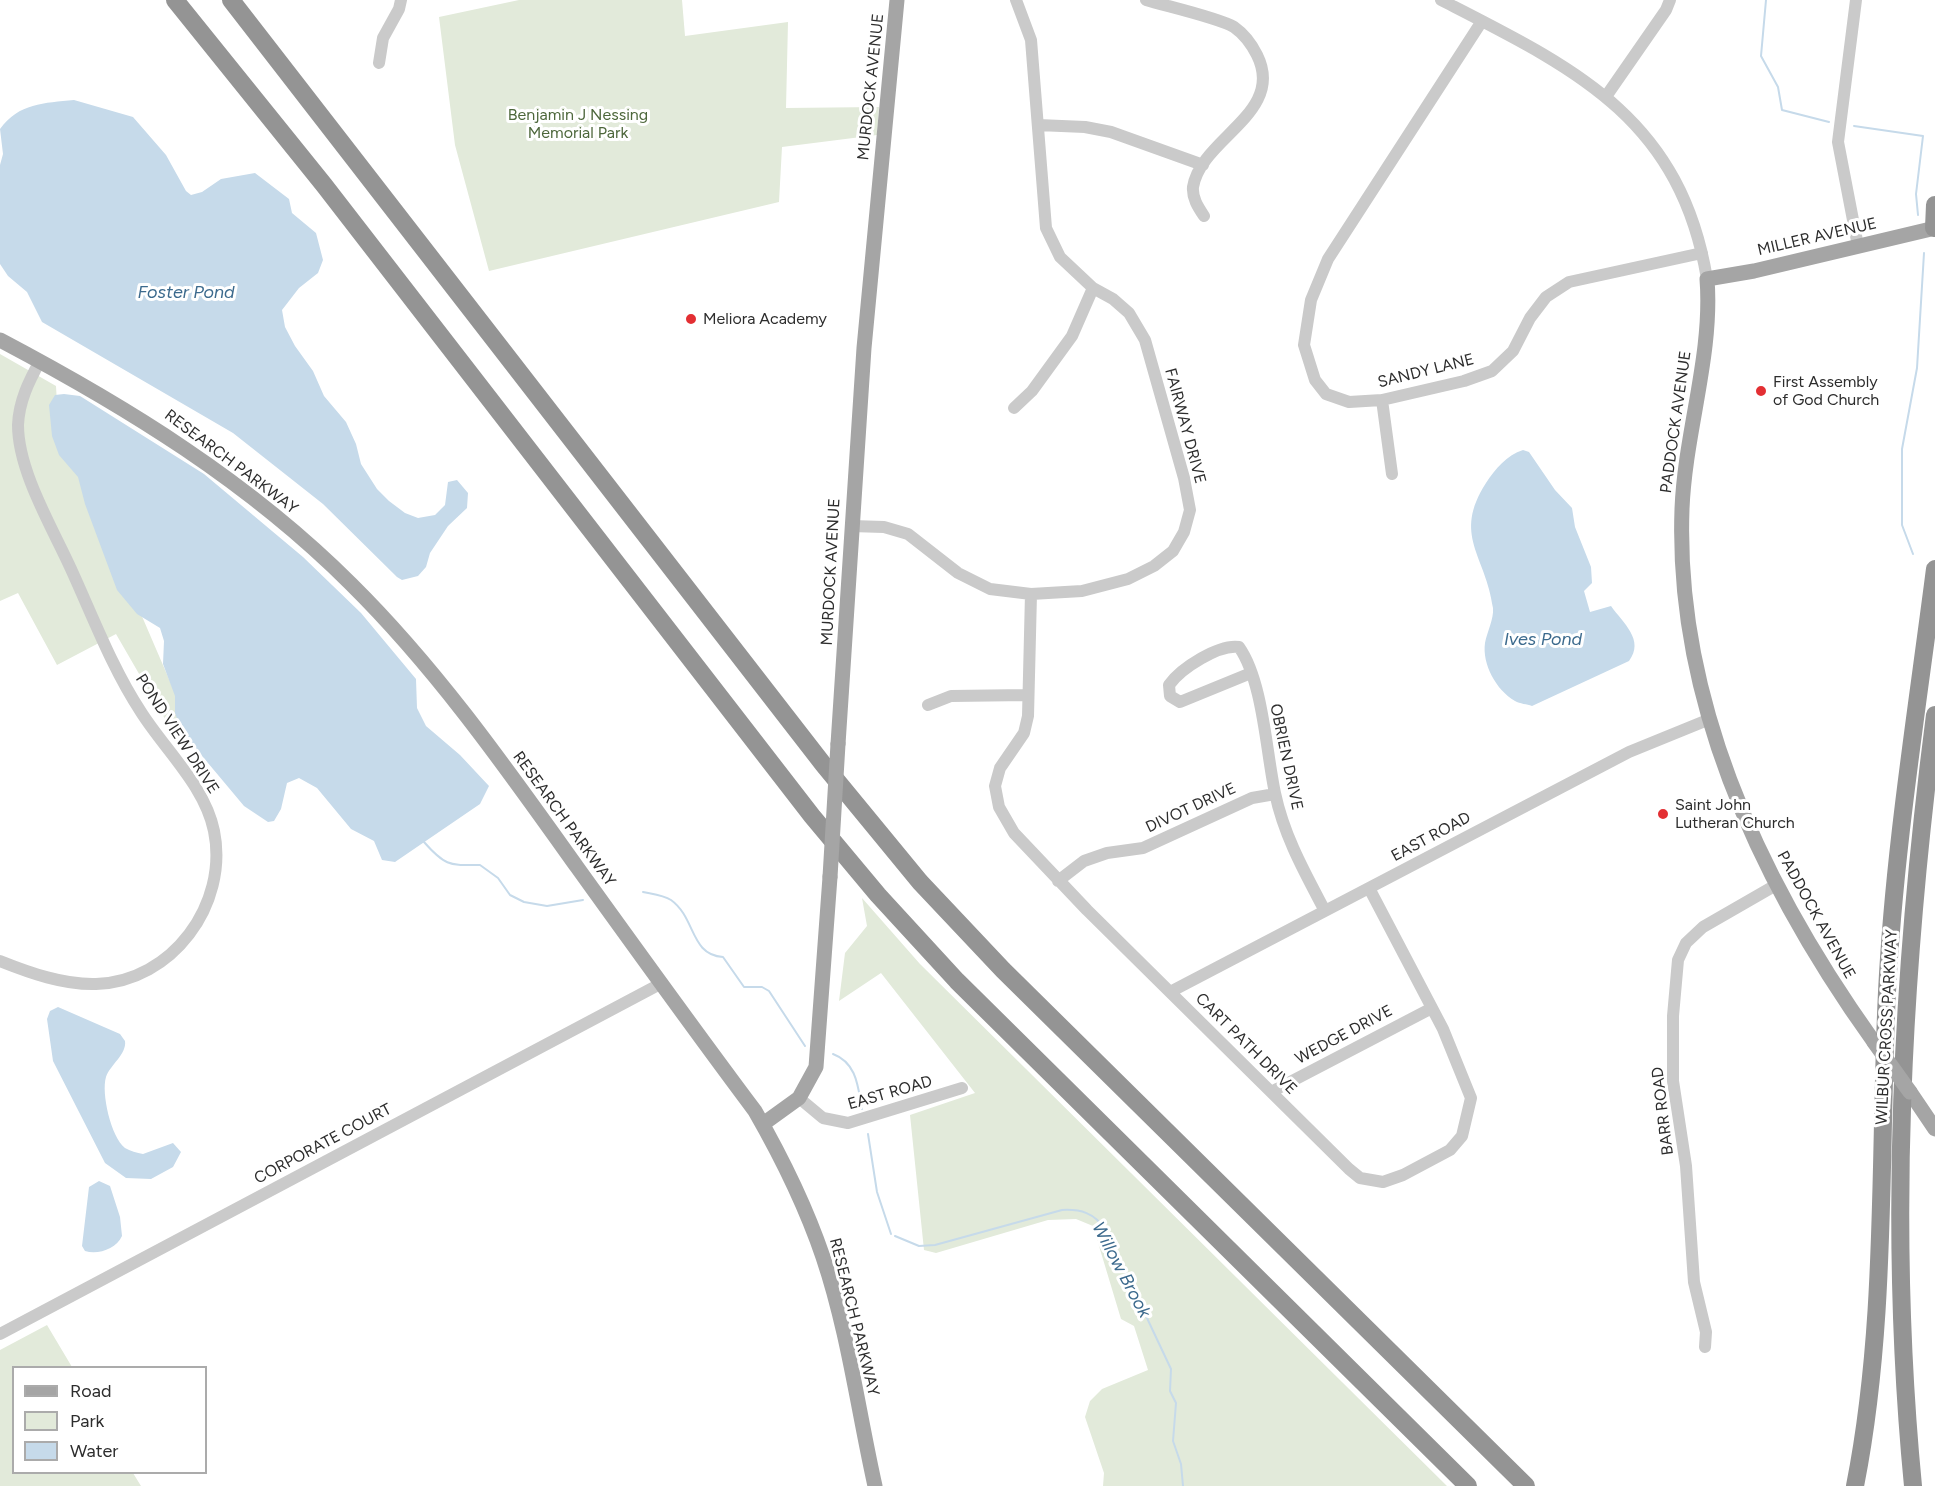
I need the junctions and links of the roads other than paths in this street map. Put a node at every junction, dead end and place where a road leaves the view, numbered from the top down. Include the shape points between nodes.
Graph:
1 (175, 0) edge
2 (231, 0) edge
3 (400, 0) edge
4 (897, 0) edge
5 (1016, 0) edge
6 (1146, 0) edge
7 (1441, 0) edge
8 (1670, 0) edge
9 (1857, 0) edge
10 (1482, 21) junction
11 (379, 63) dead end
12 (1606, 95) junction
13 (1038, 125) junction
14 (1203, 165) junction
15 (1935, 205) edge
16 (1204, 216) dead end
17 (1934, 228) edge
18 (1858, 246) junction
19 (1702, 253) junction
20 (1707, 279) junction
21 (1093, 288) junction
22 (0, 340) edge
23 (40, 361) junction
24 (1382, 400) junction
25 (1014, 408) dead end
26 (1392, 474) dead end
27 (851, 526) junction
28 (1935, 569) edge
29 (1031, 594) junction
30 (1251, 673) junction
31 (1028, 695) junction
32 (928, 705) dead end
33 (1935, 715) edge
34 (1710, 719) junction
35 (1275, 794) junction
36 (1058, 880) junction
37 (1776, 885) junction
38 (1369, 888) junction
39 (1325, 911) junction
40 (0, 961) edge
41 (662, 984) junction
42 (1170, 992) junction
43 (1432, 1008) junction
44 (962, 1088) dead end
45 (1271, 1092) junction
46 (799, 1098) junction
47 (763, 1124) junction
48 (1935, 1129) edge
49 (0, 1334) edge
50 (1705, 1347) dead end
51 (875, 1486) edge
52 (1468, 1486) edge
53 (1526, 1486) edge
54 (1855, 1486) edge
55 (1913, 1486) edge

1 - 52 highway via 324,184 812,816 878,895 968,993
2 - 53 highway via 823,764 912,873 1002,970
3 - 11 street via 383,38
4 - 27 main road, MURDOCK AVENUE
5 - 13 street, FAIRWAY DRIVE via 1031,40
6 - 14 street via 1233,27 1251,44 1261,63 1263,84 1256,104
7 - 10 street, PADDOCK AVENUE
8 - 12 street
9 - 18 street via 1838,142
10 - 12 street, PADDOCK AVENUE via 1556,61
10 - 24 street, SANDY LANE via 1328,259 1311,300 1304,345 1315,380 1326,394 1349,402
12 - 19 street, PADDOCK AVENUE via 1643,131 1666,163
13 - 14 street via 1111,132
13 - 21 street, FAIRWAY DRIVE via 1046,228 1060,258
14 - 16 street via 1193,188 1194,200
15 - 17 highway
17 - 18 main road, MILLER AVENUE
18 - 20 main road, MILLER AVENUE
19 - 20 street, PADDOCK AVENUE
19 - 24 street, SANDY LANE via 1569,282 1546,297 1513,351 1492,371
20 - 34 main road, PADDOCK AVENUE via 1706,330 1687,454 1682,528 1691,632
21 - 25 street via 1072,336 1032,391
21 - 29 street, FAIRWAY DRIVE via 1129,313 1145,340 1190,510 1173,551 1154,566 1128,579 1082,591
22 - 23 main road, RESEARCH PARKWAY
23 - 40 street, POND VIEW DRIVE via 20,407 18,426 26,468 127,690 200,796 214,831 217,859 212,890 190,935 174,952 142,974 106,983 77,984
23 - 41 main road, RESEARCH PARKWAY via 198,456 272,513 350,582 453,698
24 - 26 street
27 - 29 street, FAIRWAY DRIVE via 884,527 908,534 958,573 990,589
27 - 46 main road, MURDOCK AVENUE, bridge via 818,1055 812,1077
28 - 54 highway, WILBUR CROSS PARKWAY via 1893,922 1878,1302
29 - 31 street, CART PATH DRIVE
30 - 30 street, OBRIEN DRIVE via 1247,657 1239,647 1228,645 1177,673 1168,684 1170,696 1180,702
30 - 35 street, OBRIEN DRIVE
31 - 32 street via 951,696
31 - 36 street, CART PATH DRIVE via 1024,733 1000,768 995,786 999,807 1014,833
33 - 55 highway, WILBUR CROSS PARKWAY via 1917,862 1902,1066 1900,1248
34 - 37 main road, PADDOCK AVENUE via 1742,808
34 - 38 street, EAST ROAD via 1629,752
35 - 36 street, DIVOT DRIVE via 1252,798 1143,848 1107,852 1084,861
35 - 39 street, OBRIEN DRIVE via 1294,852
36 - 42 street, CART PATH DRIVE
37 - 48 main road, PADDOCK AVENUE, bridge via 1827,974
37 - 50 street, BARR ROAD via 1703,927 1686,943 1678,960 1673,1081 1686,1166 1694,1282 1706,1332
38 - 39 street, EAST ROAD
38 - 43 street, CART PATH DRIVE
39 - 42 street, EAST ROAD
41 - 47 main road, RESEARCH PARKWAY
41 - 49 street, CORPORATE COURT
42 - 45 street, CART PATH DRIVE
43 - 45 street, WEDGE DRIVE
43 - 45 street, CART PATH DRIVE via 1471,1098 1468,1118 1462,1136 1450,1150 1403,1175 1383,1182 1360,1179
44 - 46 street, EAST ROAD via 848,1123 823,1118
46 - 47 main road, MURDOCK AVENUE
47 - 51 main road, RESEARCH PARKWAY via 800,1198 824,1260

